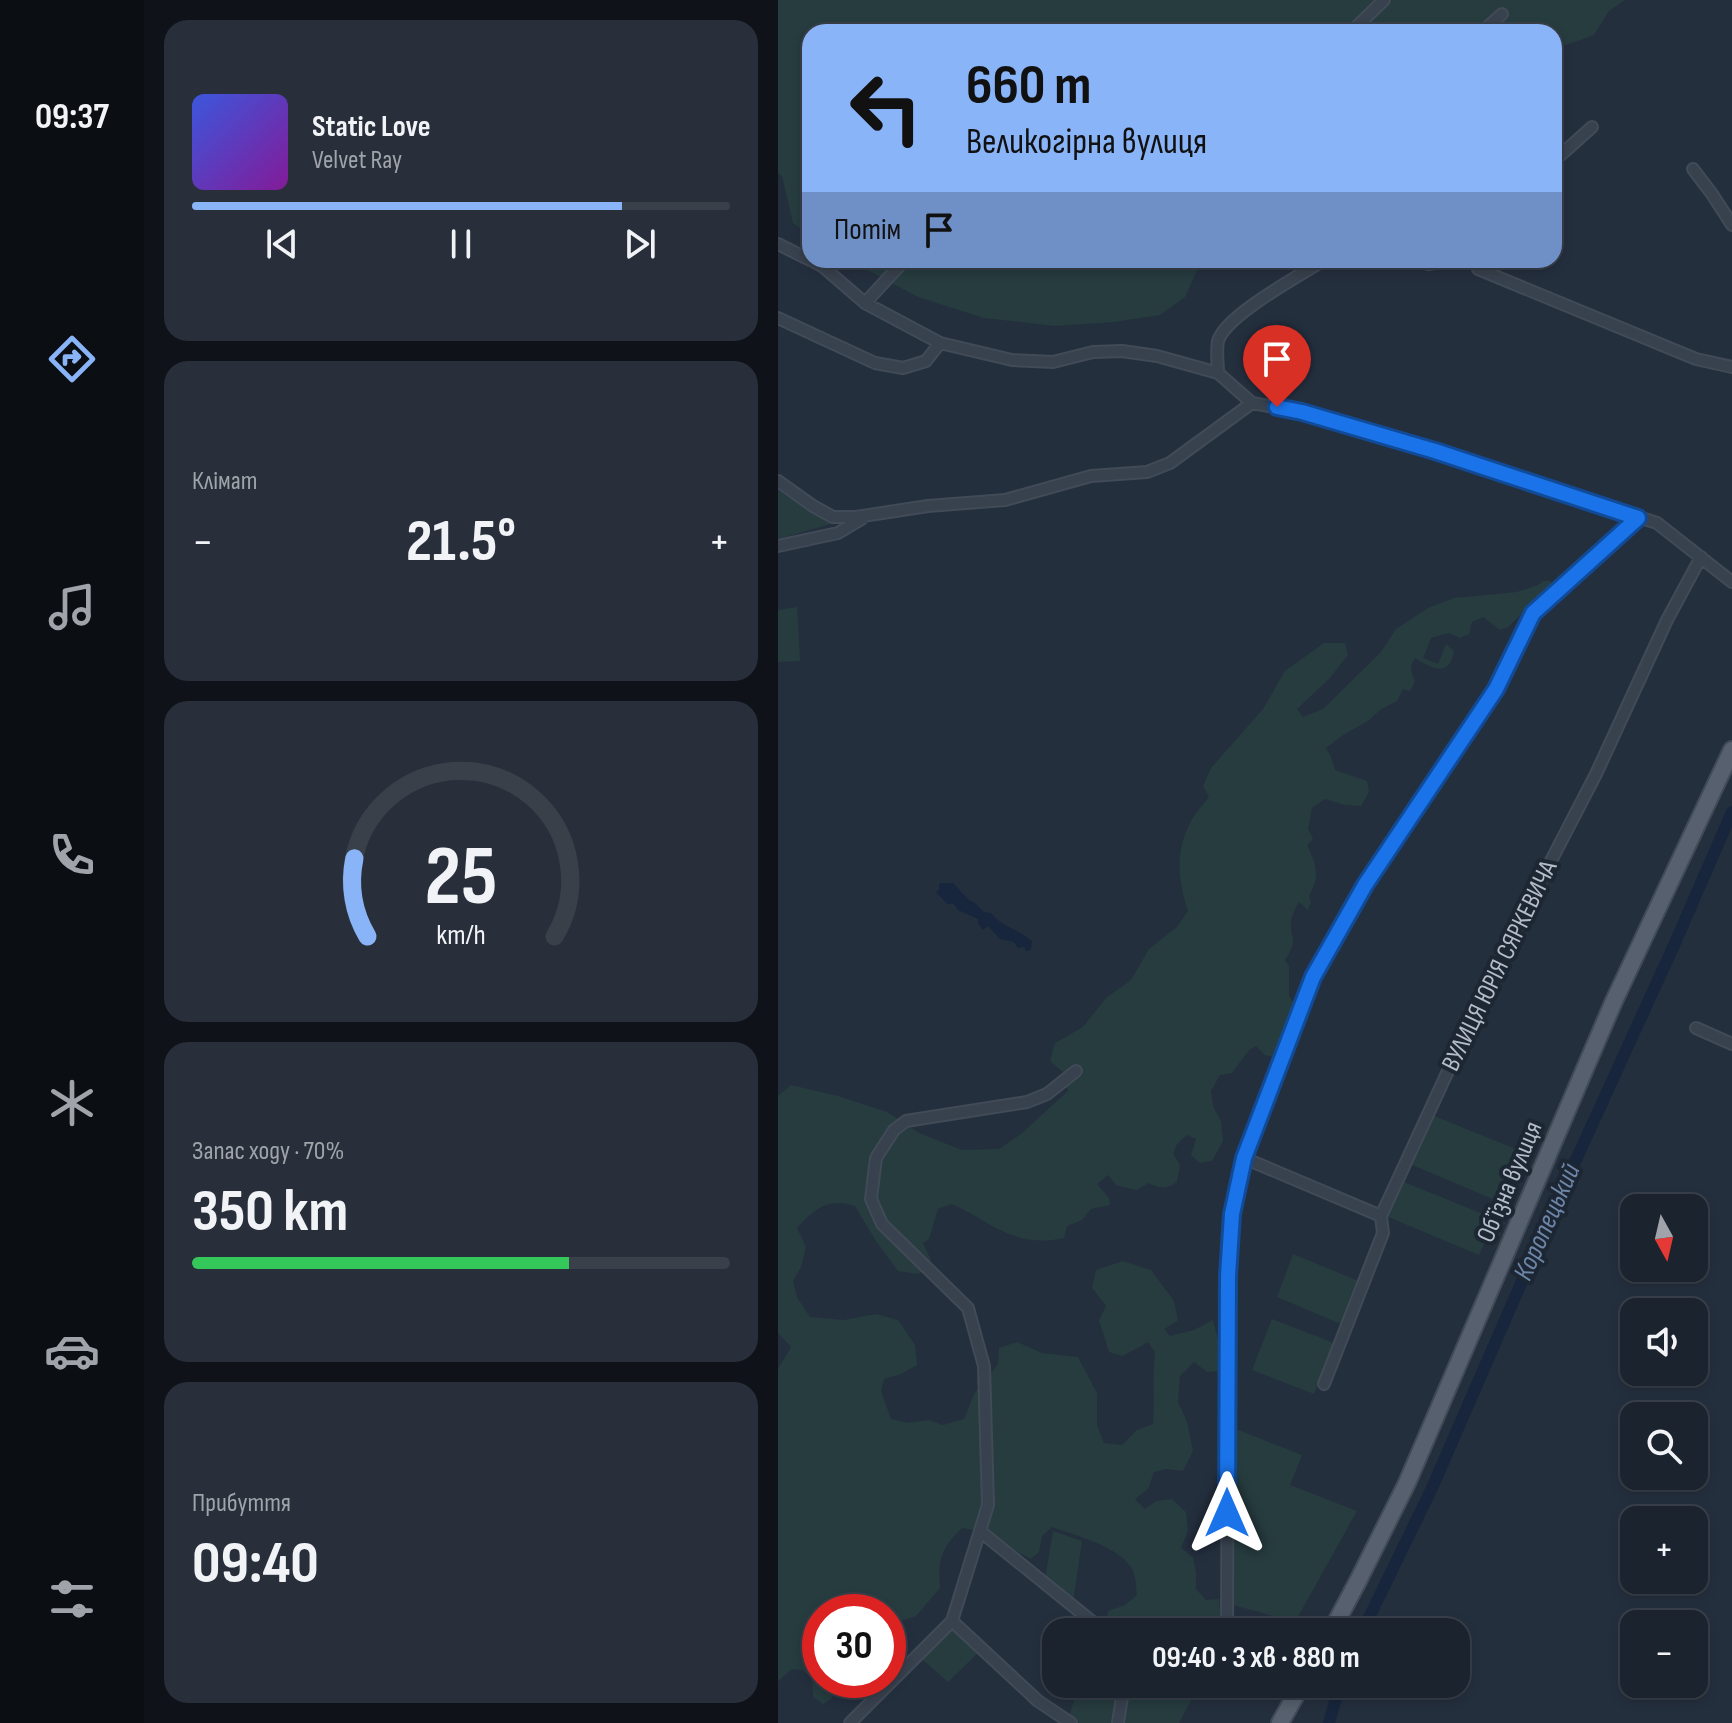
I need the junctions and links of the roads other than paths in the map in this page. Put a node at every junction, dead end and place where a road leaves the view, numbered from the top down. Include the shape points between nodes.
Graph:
1 (1384, 0) edge
2 (1502, 14) dead end
3 (1359, 24) edge
4 (1491, 24) edge
5 (1592, 127) dead end
6 (1562, 154) edge
7 (1693, 169) dead end
8 (1732, 225) edge
9 (778, 244) edge
10 (802, 256) edge
11 (824, 268) edge
12 (897, 268) edge
13 (1312, 268) edge
14 (1478, 269) dead end
15 (865, 303) junction
16 (778, 318) edge
17 (940, 343) junction
18 (1732, 367) edge
19 (1218, 373) junction
20 (1252, 403) junction
21 (778, 481) edge
22 (868, 515) junction
23 (1638, 518) junction
24 (778, 546) edge
25 (1701, 557) junction
26 (1732, 582) edge
27 (1732, 750) edge
28 (1696, 1028) dead end
29 (1732, 1044) edge
30 (1076, 1071) dead end
31 (1244, 1158) junction
32 (1381, 1216) junction
33 (1324, 1384) dead end
34 (980, 1531) junction
35 (1088, 1618) edge
36 (1227, 1618) edge
37 (1338, 1618) edge
38 (952, 1621) junction
39 (1122, 1698) edge
40 (1294, 1698) edge
41 (850, 1723) edge
42 (1071, 1723) edge
43 (1118, 1723) edge
44 (1280, 1723) edge

1 - 3 street
2 - 4 street
5 - 6 street
7 - 8 street
9 - 10 street
11 - 15 street
12 - 15 street
13 - 19 street via 1225,329 1218,342
14 - 18 street via 1696,359
15 - 17 street
16 - 17 street via 875,363 903,368 926,361
17 - 19 street via 1039,362 1122,351
19 - 20 street
20 - 22 street via 1170,463 1147,472 1091,476 1005,500
20 - 23 street via 1435,451
21 - 22 street via 833,517
22 - 24 street via 838,533
23 - 25 street via 1657,523
23 - 31 street via 1533,613 1496,689 1365,885 1313,977
25 - 26 street
25 - 32 street, ВУЛИЦЯ ЮРІЯ СЯРКЕВИЧА via 1497,965
27 - 37 main road, Обʼїзна вулиця via 1614,1001 1407,1483
28 - 29 street
30 - 34 street via 1027,1102 906,1121 876,1158 871,1199 882,1224 968,1308 984,1366 988,1505
31 - 32 street
31 - 36 street via 1232,1214 1228,1276
32 - 33 street, ВУЛИЦЯ ЮРІЯ СЯРКЕВИЧА via 1383,1233
34 - 35 street
34 - 38 street
38 - 41 street
38 - 42 street via 1038,1701
39 - 43 street
40 - 44 main road

